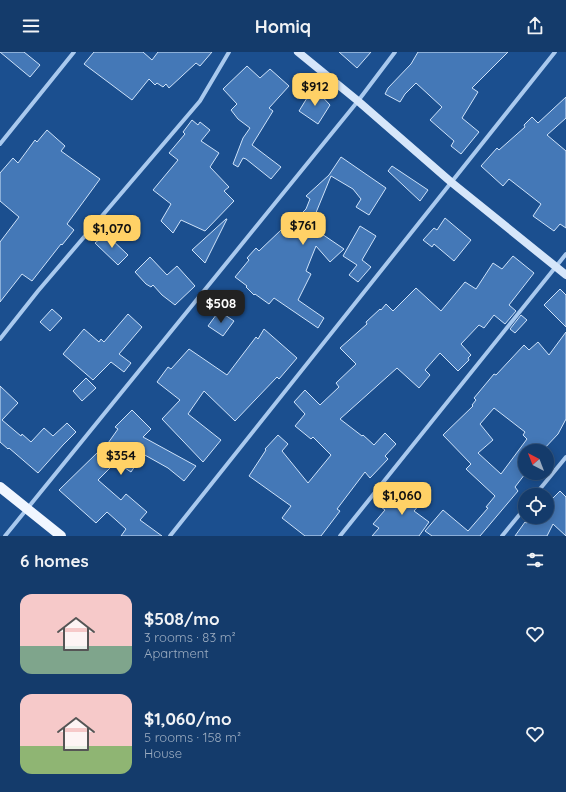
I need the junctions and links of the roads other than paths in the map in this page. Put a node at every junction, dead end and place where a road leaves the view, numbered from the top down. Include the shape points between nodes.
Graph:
1 (74, 52) edge
2 (229, 52) edge
3 (298, 52) edge
4 (395, 52) edge
5 (555, 52) edge
6 (358, 100) junction
7 (0, 144) edge
8 (451, 182) junction
9 (566, 254) edge
10 (555, 267) junction
11 (566, 275) edge
12 (0, 339) edge
13 (566, 457) edge
14 (0, 487) edge
15 (541, 488) edge
16 (27, 508) junction
17 (518, 517) edge
18 (5, 536) edge
19 (61, 536) edge
20 (170, 536) edge
21 (340, 536) edge
22 (502, 536) edge

1 - 7 street
2 - 12 street via 200,101
3 - 6 street
4 - 6 street
5 - 8 street
6 - 8 street
6 - 16 street
8 - 10 street
8 - 20 street
9 - 10 street
10 - 11 street
10 - 21 street
13 - 15 street
14 - 16 main road
16 - 18 street
16 - 19 main road
17 - 22 street

